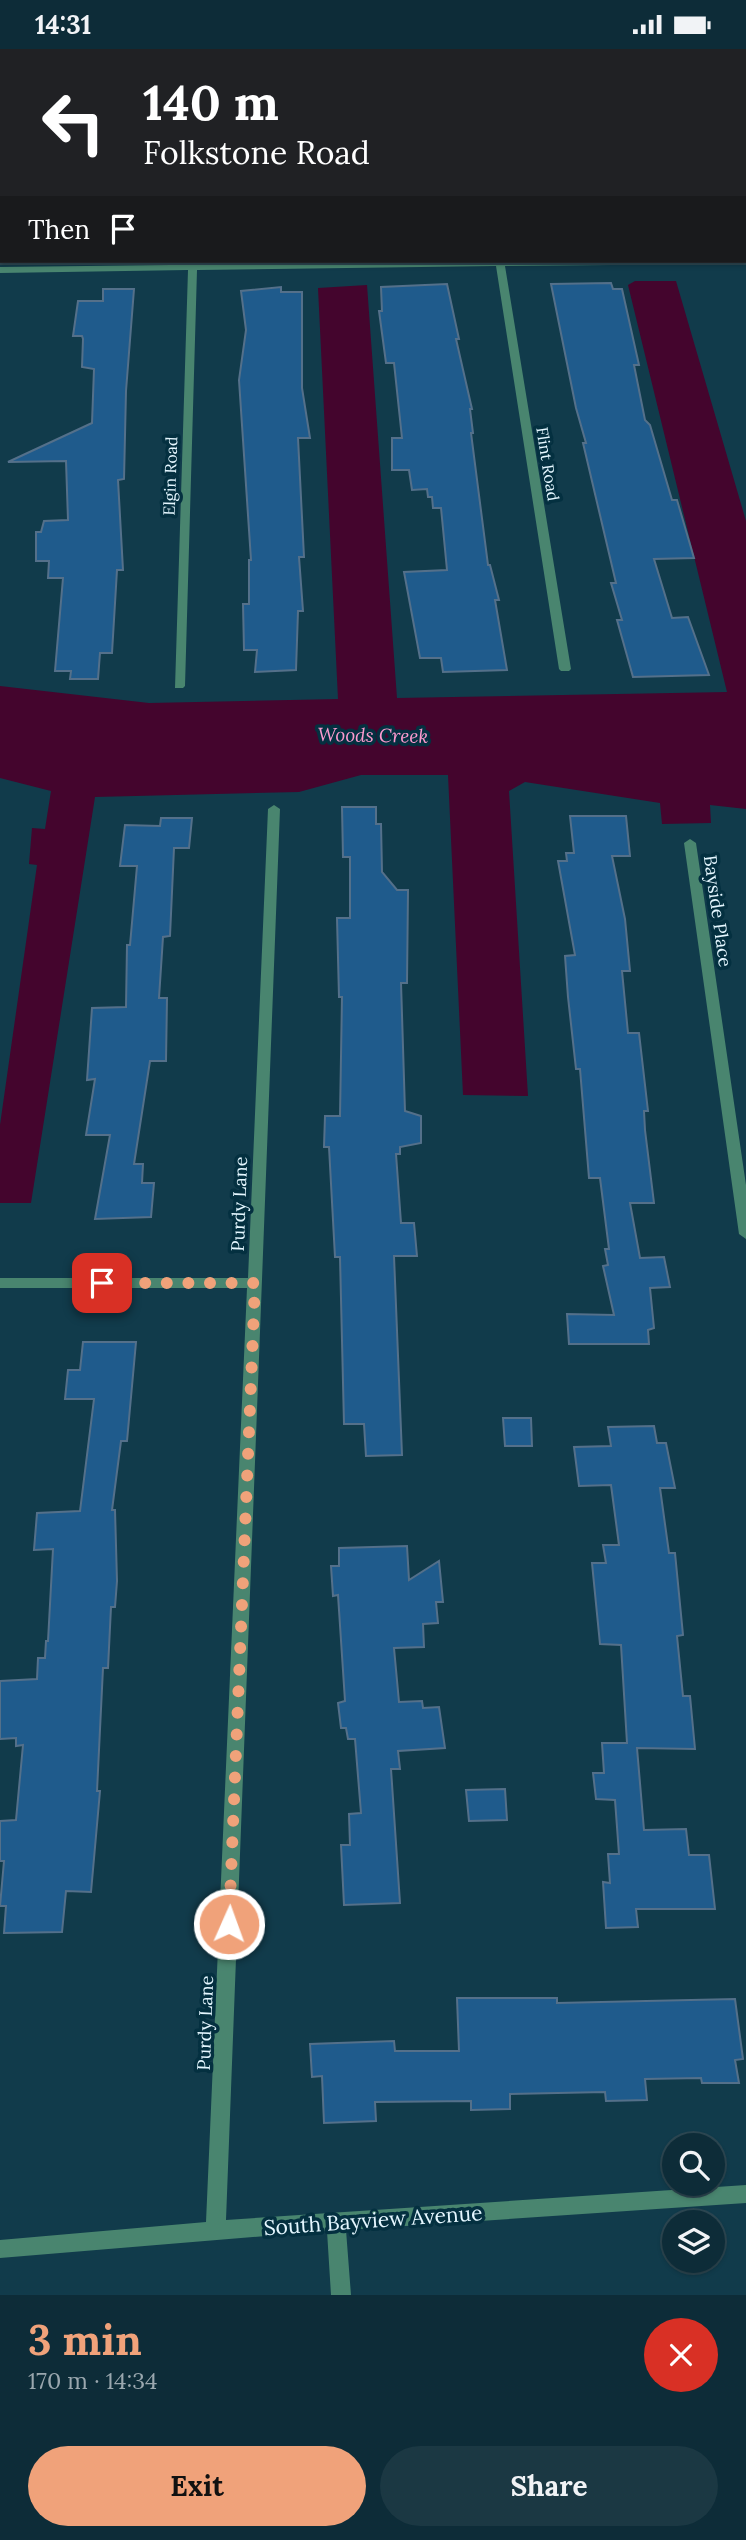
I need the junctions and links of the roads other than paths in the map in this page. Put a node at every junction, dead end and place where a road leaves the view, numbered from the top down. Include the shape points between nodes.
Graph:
1 (572, 263) edge
2 (500, 264) junction
3 (193, 267) junction
4 (0, 270) edge
5 (565, 669) dead end
6 (179, 686) dead end
7 (274, 810) dead end
8 (690, 843) dead end
9 (746, 1234) edge
10 (0, 1283) edge
11 (255, 1283) junction
12 (746, 2194) edge
13 (336, 2224) junction
14 (216, 2230) junction
15 (0, 2249) edge
16 (341, 2295) edge

1 - 2 street
2 - 3 street
2 - 5 street, Flint Road
3 - 4 street
3 - 6 street, Elgin Road
7 - 11 street, Purdy Lane
8 - 9 street, Bayside Place
10 - 11 street
11 - 14 street, Purdy Lane
12 - 13 street, South Bayview Avenue
13 - 14 street, South Bayview Avenue
13 - 16 street
14 - 15 street, South Bayview Avenue

